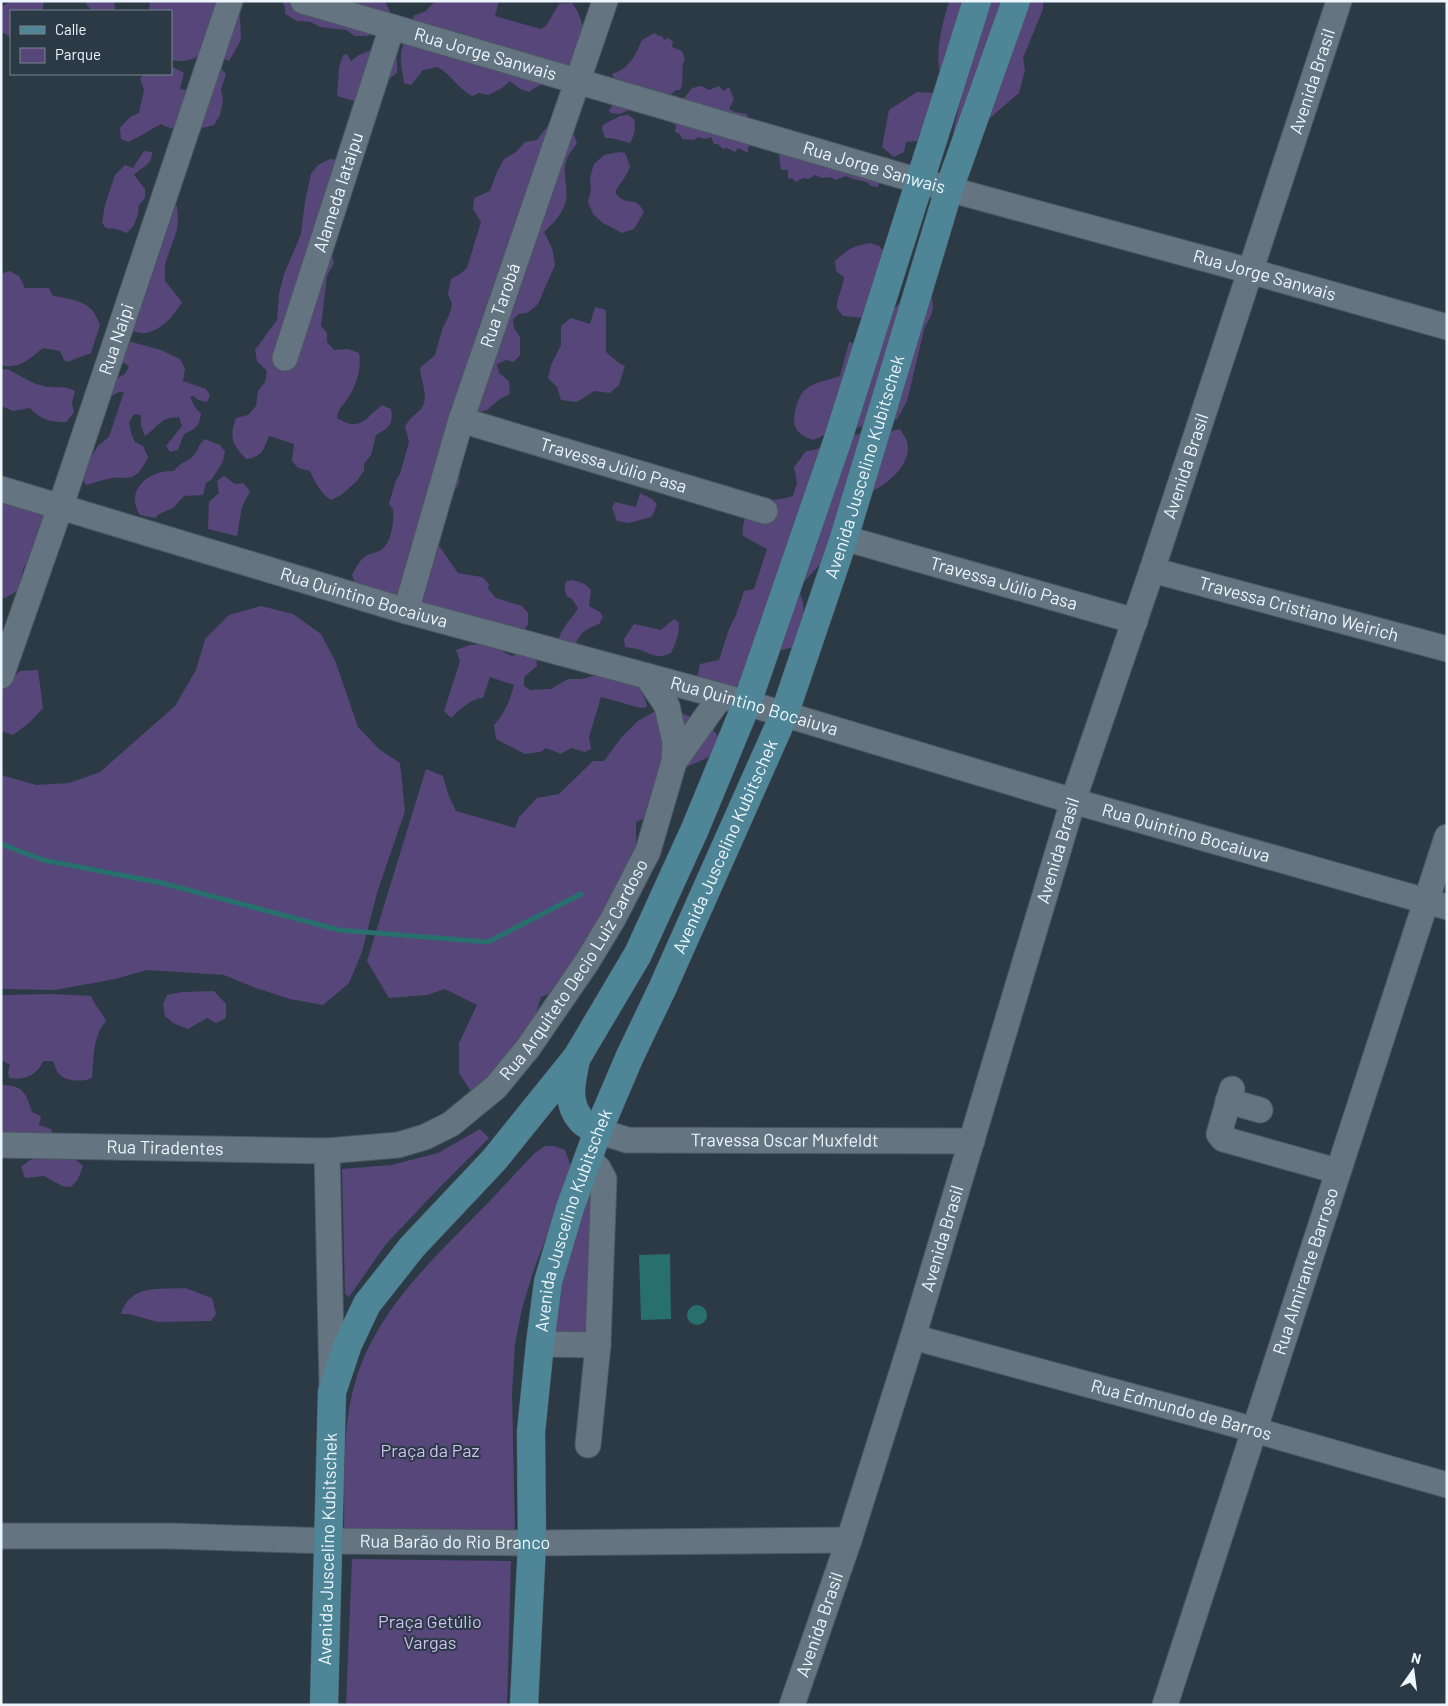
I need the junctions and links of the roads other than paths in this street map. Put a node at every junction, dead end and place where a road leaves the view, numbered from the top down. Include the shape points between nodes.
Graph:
1 (230, 1) edge
2 (303, 1) edge
3 (605, 1) edge
4 (978, 1) edge
5 (1016, 1) edge
6 (1339, 1) edge
7 (392, 27) junction
8 (579, 82) junction
9 (919, 181) junction
10 (949, 189) junction
11 (1250, 271) junction
12 (1447, 327) edge
13 (286, 358) dead end
14 (462, 420) junction
15 (1, 489) edge
16 (60, 508) junction
17 (765, 511) dead end
18 (844, 538) junction
19 (1152, 570) junction
20 (406, 611) junction
21 (1135, 621) junction
22 (1447, 649) edge
23 (1, 676) edge
24 (647, 676) junction
25 (721, 696) junction
26 (747, 703) junction
27 (784, 715) junction
28 (674, 762) junction
29 (1073, 802) junction
30 (1447, 836) edge
31 (1436, 903) edge
32 (576, 1057) junction
33 (1260, 1110) dead end
34 (598, 1131) junction
35 (972, 1141) junction
36 (1, 1145) edge
37 (327, 1151) junction
38 (588, 1159) junction
39 (1337, 1172) junction
40 (913, 1337) junction
41 (540, 1344) junction
42 (598, 1346) junction
43 (332, 1392) junction
44 (1254, 1430) junction
45 (588, 1445) dead end
46 (1447, 1485) edge
47 (1, 1536) edge
48 (849, 1540) junction
49 (329, 1541) junction
50 (532, 1543) junction
51 (324, 1705) edge
52 (524, 1705) edge
53 (792, 1705) edge
54 (1165, 1705) edge

1 - 16 street, Rua Naipi
2 - 7 street, Rua Jorge Sanwais
3 - 8 street, Rua Tarobá
4 - 9 main road, Avenida Juscelino Kubitschek
5 - 10 main road, Avenida Juscelino Kubitschek
6 - 11 street, Avenida Brasil
7 - 8 street, Rua Jorge Sanwais
7 - 13 street, Alameda Iataipu
8 - 9 street, Rua Jorge Sanwais
8 - 14 street, Rua Tarobá
9 - 10 street, Rua Jorge Sanwais
9 - 26 main road, Avenida Juscelino Kubitschek via 837,442
10 - 11 street, Rua Jorge Sanwais
10 - 18 main road, Avenida Juscelino Kubitschek
11 - 12 street, Rua Jorge Sanwais
11 - 19 street, Avenida Brasil
14 - 17 street, Travessa Júlio Pasa
14 - 20 street, Rua Tarobá
15 - 16 street, Rua Quintino Bocaiuva
16 - 20 street, Rua Quintino Bocaiuva
16 - 23 street, Rua Naipi
18 - 21 street, Travessa Júlio Pasa
18 - 27 main road, Avenida Juscelino Kubitschek
19 - 21 street, Avenida Brasil
19 - 22 street, Travessa Cristiano Weirich
20 - 24 street, Rua Quintino Bocaiuva
21 - 29 street, Avenida Brasil
24 - 25 street, Rua Quintino Bocaiuva
24 - 28 street, Rua Arquiteto Decio Luiz Cardoso via 667,706 675,742
25 - 26 street, Rua Quintino Bocaiuva
25 - 28 street
26 - 27 street, Rua Quintino Bocaiuva
26 - 32 main road, Avenida Juscelino Kubitschek via 638,954
27 - 29 street, Rua Quintino Bocaiuva
27 - 34 main road, Avenida Juscelino Kubitschek
28 - 37 street, Rua Arquiteto Decio Luiz Cardoso via 648,851 613,919 566,994 496,1087 451,1124 425,1137 398,1145
29 - 31 street, Rua Quintino Bocaiuva
29 - 35 street, Avenida Brasil
30 - 31 street, Rua Almirante Barroso
31 - 39 street, Rua Almirante Barroso
32 - 34 main road via 570,1088 573,1107 582,1121
32 - 43 main road, Avenida Juscelino Kubitschek via 494,1160 412,1247 367,1304 348,1344
33 - 39 street via 1230,1095 1219,1134 1223,1140
34 - 35 street, Travessa Oscar Muxfeldt via 627,1140
34 - 38 main road, Avenida Juscelino Kubitschek
35 - 40 street, Avenida Brasil
36 - 37 street, Rua Tiradentes
37 - 43 street, Avenida Juscelino Kubitschek
38 - 41 main road, Avenida Juscelino Kubitschek via 548,1282
38 - 42 street via 604,1179
39 - 44 street, Rua Almirante Barroso
40 - 44 street, Rua Edmundo de Barros
40 - 48 street, Avenida Brasil
41 - 42 street
41 - 50 main road, Avenida Juscelino Kubitschek via 531,1432
42 - 45 street
43 - 49 main road, Avenida Juscelino Kubitschek
44 - 46 street, Rua Edmundo de Barros
44 - 54 street, Rua Almirante Barroso
47 - 49 street, Rua Barão do Rio Branco via 181,1536
48 - 50 street, Rua Barão do Rio Branco
48 - 53 street, Avenida Brasil
49 - 50 street, Rua Barão do Rio Branco
49 - 51 main road, Avenida Juscelino Kubitschek
50 - 52 main road, Avenida Juscelino Kubitschek

